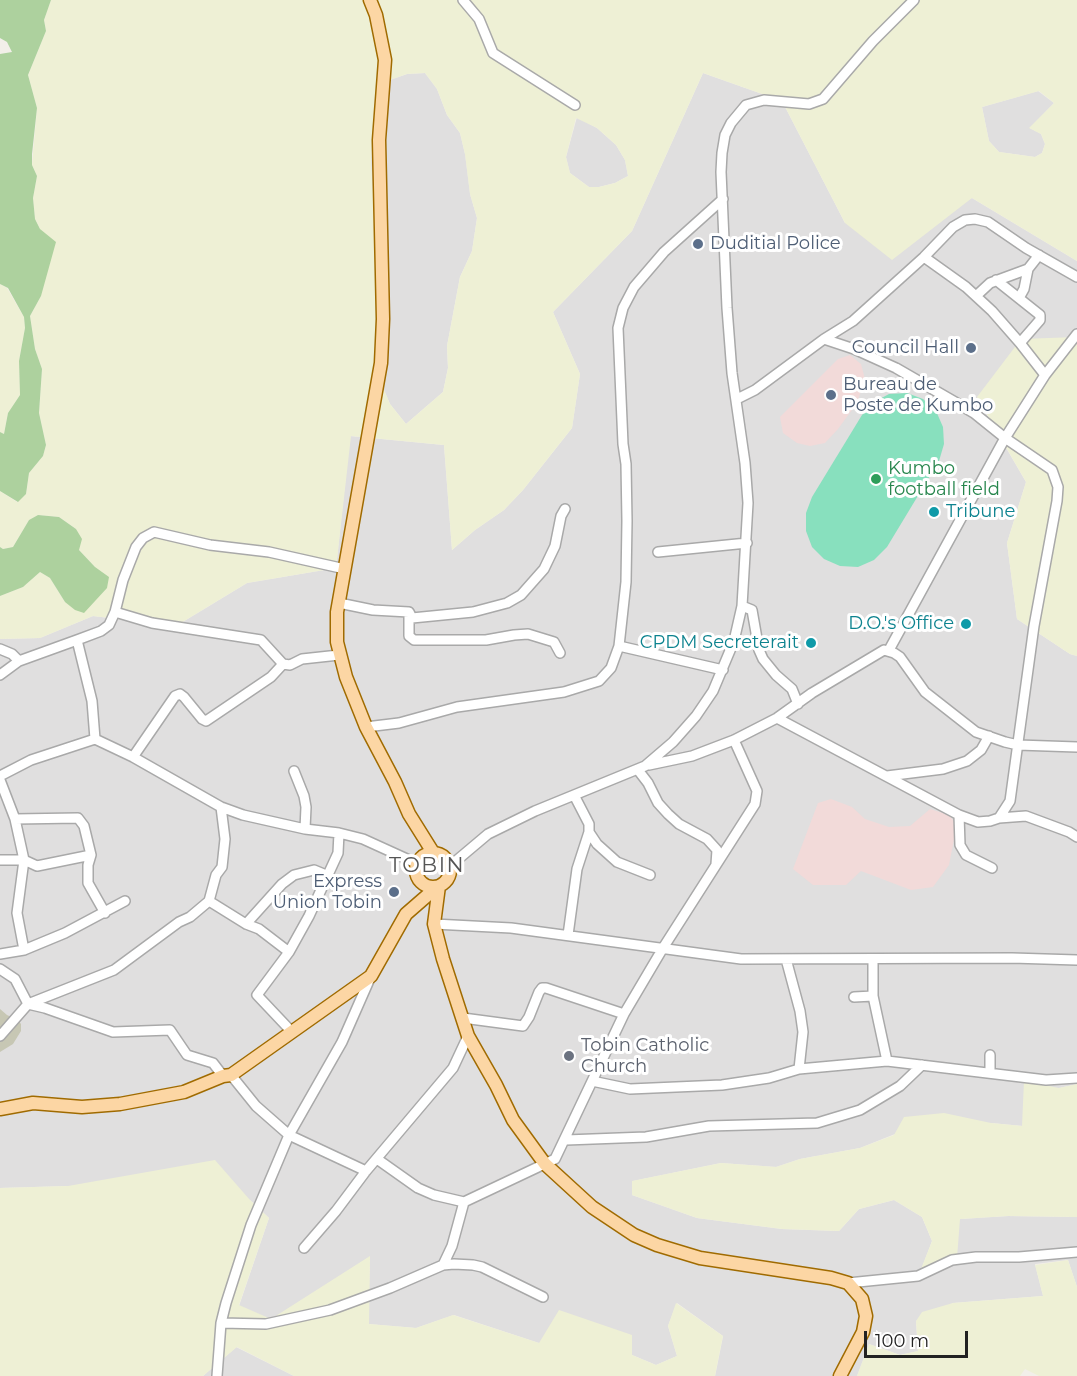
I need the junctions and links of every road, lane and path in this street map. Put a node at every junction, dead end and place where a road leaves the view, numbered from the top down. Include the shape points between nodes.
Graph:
1 (370, 0) edge
2 (463, 0) edge
3 (914, 0) edge
4 (574, 105) dead end
5 (723, 199) junction
6 (1039, 255) junction
7 (924, 257) junction
8 (1028, 269) junction
9 (1077, 277) edge
10 (996, 280) junction
11 (976, 296) junction
12 (1019, 298) junction
13 (1077, 334) edge
14 (824, 339) junction
15 (1020, 343) junction
16 (1045, 375) junction
17 (737, 399) junction
18 (1005, 438) junction
19 (565, 508) dead end
20 (747, 543) junction
21 (658, 552) dead end
22 (345, 569) junction
23 (339, 603) junction
24 (742, 606) junction
25 (115, 612) junction
26 (409, 612) junction
27 (77, 640) junction
28 (620, 646) junction
29 (0, 649) edge
30 (889, 650) junction
31 (560, 653) dead end
32 (339, 655) junction
33 (19, 661) junction
34 (283, 664) junction
35 (723, 670) junction
36 (0, 675) edge
37 (792, 689) junction
38 (812, 693) junction
39 (798, 704) junction
40 (777, 718) junction
41 (366, 728) junction
42 (989, 736) junction
43 (94, 739) junction
44 (734, 740) junction
45 (1018, 745) junction
46 (1077, 747) edge
47 (133, 757) junction
48 (641, 768) junction
49 (294, 771) dead end
50 (887, 776) junction
51 (0, 778) edge
52 (574, 795) junction
53 (1010, 801) junction
54 (221, 807) junction
55 (959, 815) junction
56 (1026, 816) junction
57 (999, 818) junction
58 (15, 819) junction
59 (306, 829) junction
60 (589, 832) junction
61 (339, 833) junction
62 (1077, 837) edge
63 (434, 854) junction
64 (91, 855) junction
65 (0, 860) edge
66 (24, 860) junction
67 (418, 864) junction
68 (450, 866) junction
69 (715, 867) junction
70 (992, 868) dead end
71 (327, 875) junction
72 (650, 875) dead end
73 (438, 887) junction
74 (125, 901) dead end
75 (209, 901) junction
76 (105, 913) junction
77 (246, 924) junction
78 (434, 924) junction
79 (568, 935) junction
80 (663, 948) junction
81 (24, 950) junction
82 (289, 952) junction
83 (0, 954) edge
84 (873, 958) junction
85 (786, 959) junction
86 (1077, 960) edge
87 (0, 969) edge
88 (371, 976) junction
89 (873, 996) junction
90 (854, 997) dead end
91 (28, 1004) junction
92 (624, 1014) junction
93 (463, 1018) junction
94 (291, 1031) junction
95 (0, 1036) edge
96 (468, 1036) junction
97 (990, 1055) dead end
98 (887, 1061) junction
99 (922, 1065) junction
100 (799, 1069) junction
101 (990, 1073) junction
102 (227, 1076) junction
103 (1077, 1078) edge
104 (592, 1081) junction
105 (0, 1109) edge
106 (289, 1135) junction
107 (566, 1140) junction
108 (376, 1159) junction
109 (545, 1164) junction
110 (366, 1171) junction
111 (464, 1202) junction
112 (303, 1248) dead end
113 (1077, 1252) edge
114 (443, 1265) junction
115 (848, 1283) junction
116 (543, 1298) dead end
117 (221, 1323) junction
118 (216, 1376) edge
119 (840, 1376) edge

1 - 22 main road via 385,60 379,140 383,319 381,363
2 - 4 street via 479,19 493,53
3 - 5 street via 824,99 809,104 764,100 742,109 725,135
5 - 17 street via 727,308
5 - 28 street via 664,252 634,287 618,328 627,521
6 - 7 street via 988,222 975,219 953,227
6 - 8 street
6 - 9 street
7 - 11 street
7 - 14 street via 853,321
8 - 10 street
8 - 12 street
10 - 11 street
10 - 12 street
11 - 15 street
12 - 15 street via 1040,315
13 - 16 street
14 - 17 street
14 - 18 street via 896,368 975,412
15 - 16 street
16 - 18 street
17 - 20 street via 748,503
18 - 30 street
18 - 45 street via 1052,470 1058,488
19 - 26 street via 549,561 516,599 499,606 439,616 412,618
20 - 21 street
20 - 24 street
22 - 23 main road
22 - 25 street via 154,532 136,547
23 - 26 street
23 - 32 main road
24 - 35 street
24 - 37 street via 752,610 763,659
25 - 27 street via 109,625
25 - 34 street via 152,623 261,640
26 - 31 street via 409,636 414,640 486,640 528,634 554,642
27 - 33 street
27 - 43 street via 92,701
28 - 35 street
28 - 41 street via 611,668 591,685 458,707
29 - 33 street
30 - 38 street via 879,652
30 - 42 street via 900,657 916,682 935,701 970,728
32 - 34 street
32 - 41 main road
33 - 36 street
34 - 47 street via 271,677 206,721 184,697 175,696
35 - 48 street via 696,716 673,742
37 - 38 street
37 - 39 street
38 - 39 street
39 - 40 street
40 - 44 street
40 - 50 street
41 - 63 main road via 409,814
42 - 45 street
42 - 50 street via 981,750 967,761 943,770
43 - 47 street
43 - 51 street via 31,760
44 - 48 street via 692,756
44 - 69 street via 758,798
45 - 46 street
45 - 53 street
47 - 54 street
48 - 52 street
48 - 69 street via 658,803 668,814 679,825 708,839 717,850
49 - 59 street via 304,796
50 - 55 street
51 - 58 street
52 - 60 street via 589,824
52 - 68 street via 488,834
53 - 56 street
53 - 57 street
54 - 59 street
54 - 75 street via 225,839 222,867
55 - 57 street via 978,822
55 - 70 street via 960,845 966,855
56 - 57 street
56 - 62 street
58 - 64 street via 78,818 84,826
58 - 66 street
59 - 61 street
60 - 72 street via 617,862
60 - 79 street via 577,869
61 - 67 street via 363,839
61 - 71 street via 338,853
63 - 67 main road via 424,856
63 - 68 main road via 444,857
64 - 66 street via 37,866
64 - 76 street via 88,883
65 - 66 street
66 - 81 street via 17,913
67 - 73 main road via 420,881
68 - 73 main road via 448,878
69 - 80 street
71 - 77 street via 314,870 294,875 268,897
71 - 82 street
73 - 78 main road
73 - 88 main road via 406,914
74 - 76 street
75 - 77 street
75 - 91 street via 114,970
76 - 81 street
77 - 82 street
78 - 79 street
78 - 93 main road
79 - 80 street
80 - 85 street via 741,959
80 - 92 street
81 - 83 street
82 - 94 street via 257,994
84 - 85 street
84 - 86 street
84 - 89 street
85 - 100 street via 803,1032
87 - 91 street via 15,979
88 - 94 main road
88 - 106 street via 342,1042
89 - 90 street
89 - 98 street
91 - 95 street
91 - 102 street via 113,1032 170,1030 187,1055 213,1063
92 - 93 street via 542,988 523,1026
92 - 104 street
93 - 96 main road
94 - 102 main road
96 - 108 street via 453,1068
96 - 109 main road via 513,1120
97 - 101 street
98 - 99 street
98 - 100 street
99 - 101 street
99 - 107 street via 900,1086 860,1110 817,1123 709,1126 646,1137
100 - 104 street via 722,1085 630,1089
101 - 103 street via 1046,1080
102 - 105 main road via 184,1092 120,1104 82,1107 33,1103
102 - 106 street
104 - 107 street
106 - 110 street
106 - 117 street via 250,1225
107 - 109 street via 555,1159
108 - 110 street
108 - 111 street via 434,1196
109 - 111 street
109 - 115 main road via 592,1207 657,1245 700,1258
110 - 112 street
111 - 114 street
113 - 115 street via 952,1260 918,1276
114 - 116 street via 473,1264
114 - 117 street via 330,1310 266,1324
115 - 119 main road via 862,1299 866,1316 863,1332
117 - 118 street

